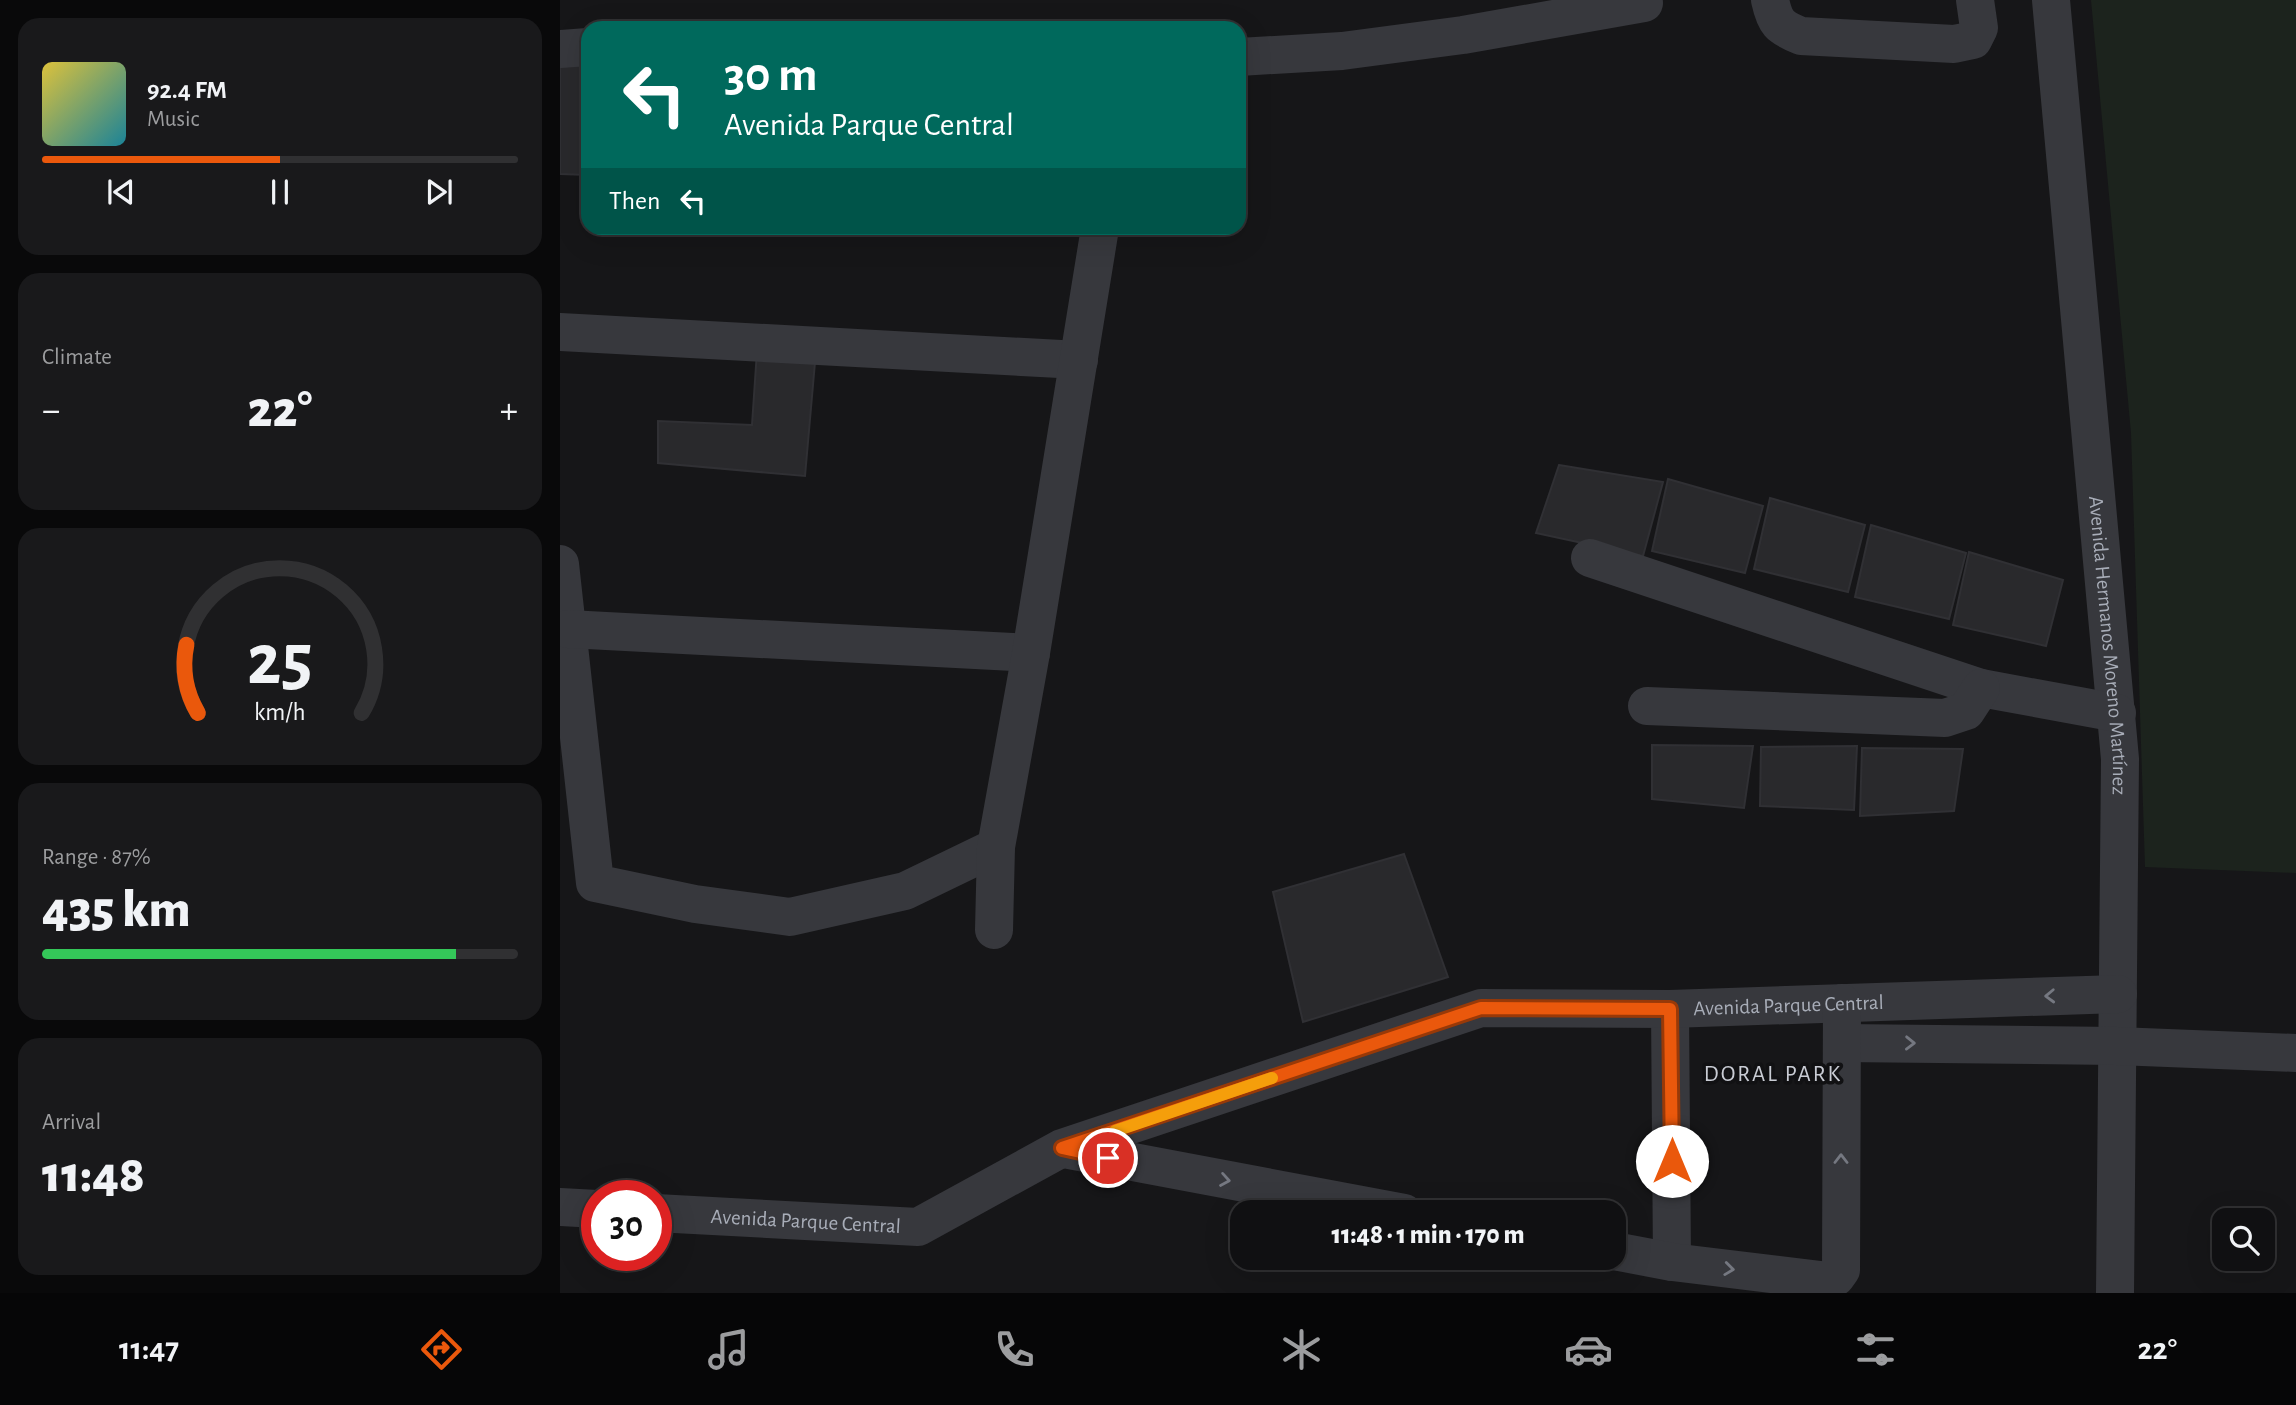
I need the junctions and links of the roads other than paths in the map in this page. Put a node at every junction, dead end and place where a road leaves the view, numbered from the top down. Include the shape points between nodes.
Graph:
1 (1770, 0) edge
2 (1975, 0) edge
3 (2051, 0) edge
4 (1644, 3) dead end
5 (1464, 17) edge
6 (581, 48) edge
7 (560, 49) edge
8 (1246, 57) edge
9 (1099, 235) edge
10 (560, 332) edge
11 (1079, 360) junction
12 (1590, 558) dead end
13 (560, 564) edge
14 (568, 629) junction
15 (1031, 653) junction
16 (1981, 688) junction
17 (1647, 706) dead end
18 (2118, 713) junction
19 (996, 847) junction
20 (994, 930) dead end
21 (2118, 994) junction
22 (1842, 1003) junction
23 (1670, 1009) junction
24 (1842, 1042) junction
25 (2117, 1046) junction
26 (2296, 1053) edge
27 (1168, 1113) junction
28 (1062, 1148) junction
29 (1178, 1171) junction
30 (1334, 1200) edge
31 (560, 1208) edge
32 (581, 1209) edge
33 (672, 1214) edge
34 (1626, 1253) edge
35 (1672, 1262) junction
36 (2115, 1293) edge

1 - 2 street via 1773,16 1782,28 1801,36 1954,44 1973,40 1979,29
3 - 18 street, Avenida Hermanos Moreno Martínez
4 - 5 street
5 - 8 street via 1342,51
6 - 7 street
9 - 11 street
10 - 11 street
11 - 15 street
12 - 16 street
13 - 14 street
14 - 15 street
14 - 19 street via 595,883 695,904 790,917 905,891
15 - 19 street
16 - 17 street via 1966,711 1945,718
16 - 18 street
18 - 21 street, Avenida Hermanos Moreno Martínez
19 - 20 street
21 -> 22 street, Avenida Parque Central
21 - 25 street, Avenida Hermanos Moreno Martínez
22 - 23 street, Avenida Parque Central
22 - 24 street
23 - 27 street, Avenida Parque Central via 1481,1008
23 - 35 street
24 -> 25 street, Avenida Parque Central
35 -> 24 street, Avenida Parque Central via 1829,1281 1836,1277 1841,1270
25 - 26 street, Avenida Parque Central
25 - 36 street, Avenida Hermanos Moreno Martínez
27 - 28 street, Avenida Parque Central
27 - 29 street via 1164,1143
28 - 29 street
28 - 33 street, Avenida Parque Central via 918,1227
29 -> 30 street
31 - 32 street
34 - 35 street, Avenida Parque Central

